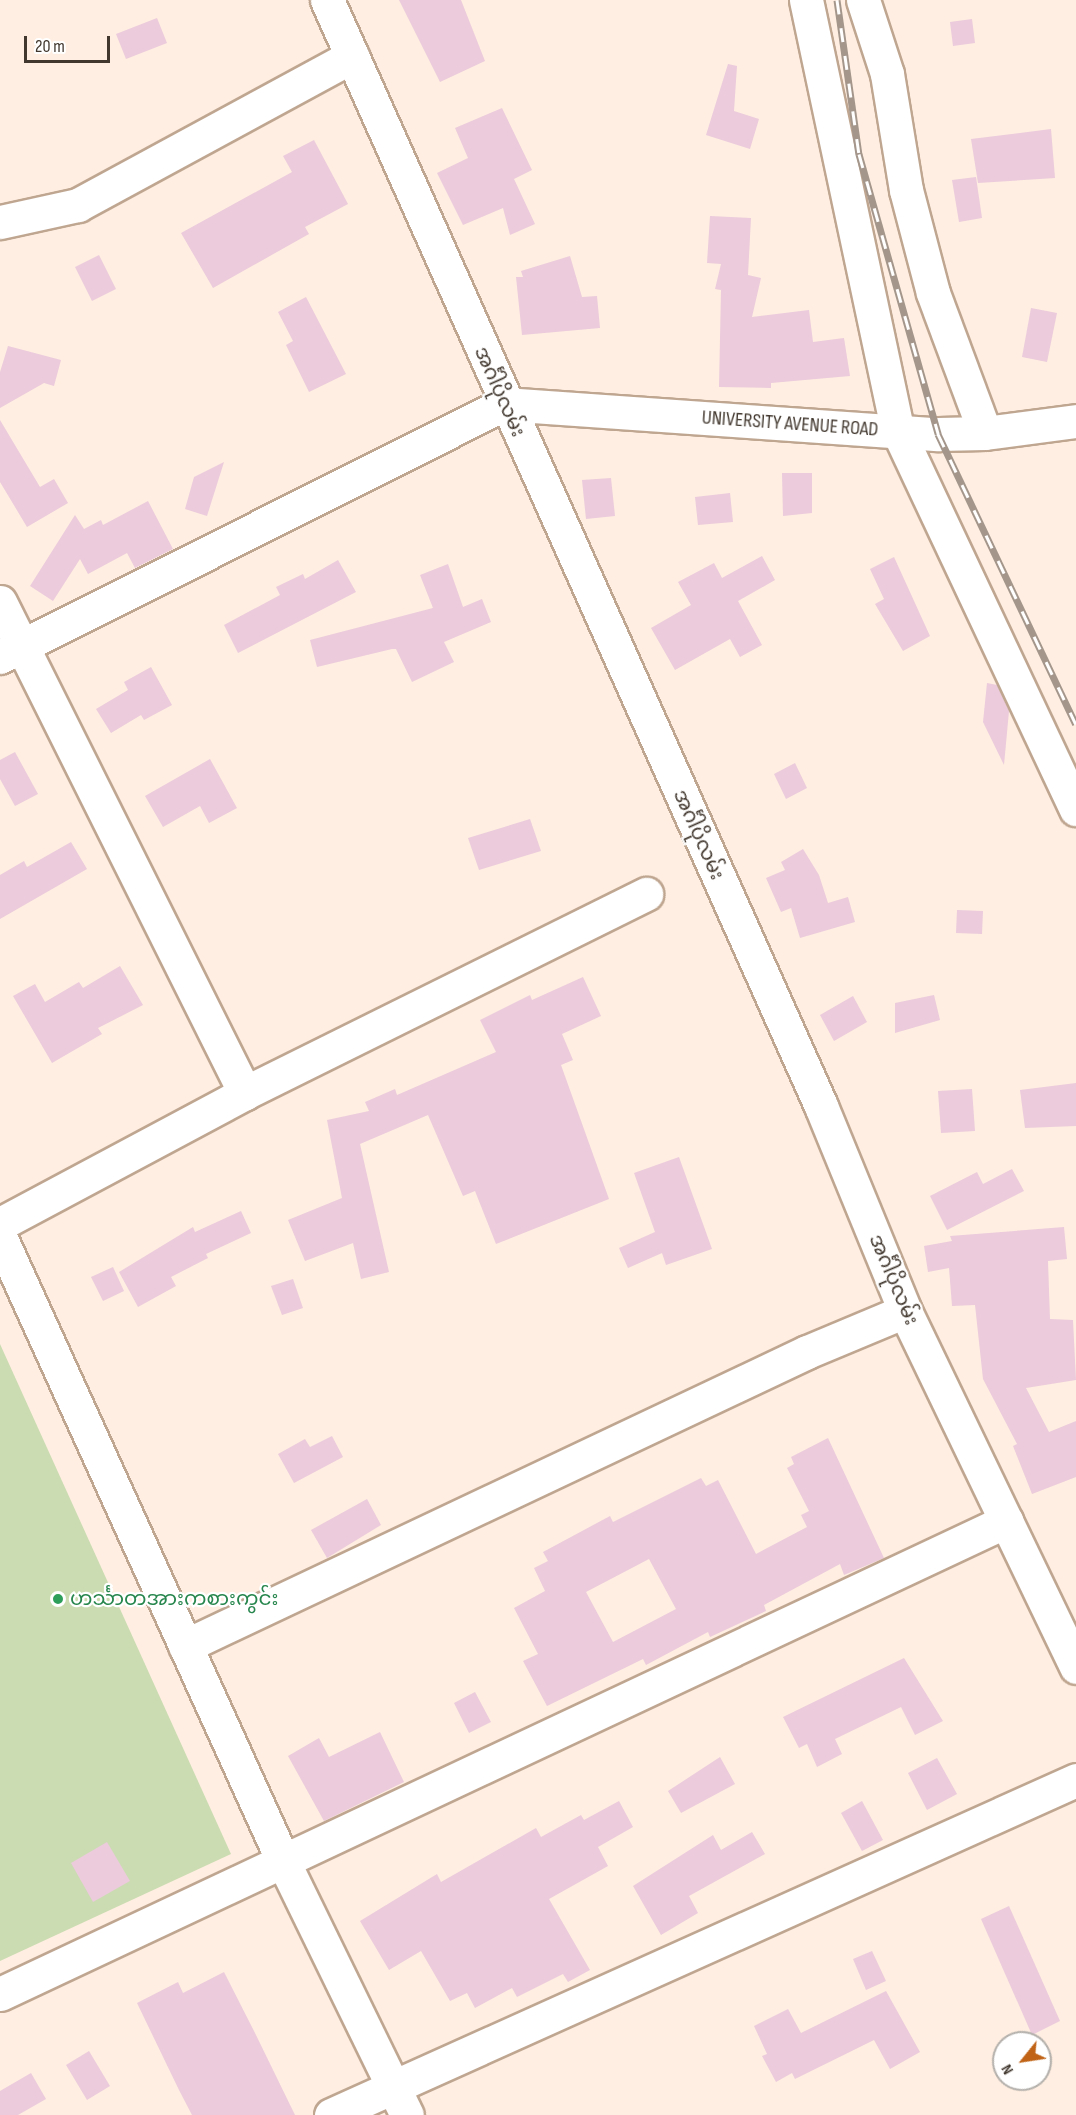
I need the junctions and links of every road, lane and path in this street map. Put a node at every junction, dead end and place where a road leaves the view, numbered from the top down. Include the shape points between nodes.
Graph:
1 (327, 0) edge
2 (806, 0) edge
3 (863, 0) edge
4 (352, 56) junction
5 (0, 222) edge
6 (504, 404) junction
7 (1076, 421) edge
8 (898, 431) junction
9 (985, 433) junction
10 (0, 602) edge
11 (10, 652) edge
12 (1076, 809) edge
13 (646, 894) dead end
14 (245, 1093) junction
15 (0, 1224) edge
16 (0, 1237) edge
17 (905, 1311) junction
18 (1006, 1521) junction
19 (185, 1646) junction
20 (1076, 1667) edge
21 (1076, 1780) edge
22 (284, 1863) junction
23 (0, 1994) edge
24 (394, 2085) junction
25 (331, 2115) edge
26 (407, 2115) edge

1 - 4 street, အင်္ဂါပိုလမ်း
2 - 8 street
3 - 9 street via 887,74 906,190 933,293
4 - 5 street via 78,205
4 - 6 street, အင်္ဂါပိုလမ်း
6 - 8 street, UNIVERSITY AVENUE ROAD
6 - 11 street
6 - 17 street, အင်္ဂါပိုလမ်း via 820,1106
7 - 9 street, UNIVERSITY AVENUE ROAD
8 - 9 street, UNIVERSITY AVENUE ROAD
8 - 12 street
10 - 11 street
11 - 14 street
13 - 14 street
14 - 15 street
16 - 19 street
17 - 18 street, အင်္ဂါပိုလမ်း
17 - 19 street via 807,1352
18 - 20 street, အင်္ဂါပိုလမ်း
18 - 22 street
19 - 22 street
21 - 24 street
22 - 23 street
22 - 24 street
24 - 25 street
24 - 26 street

